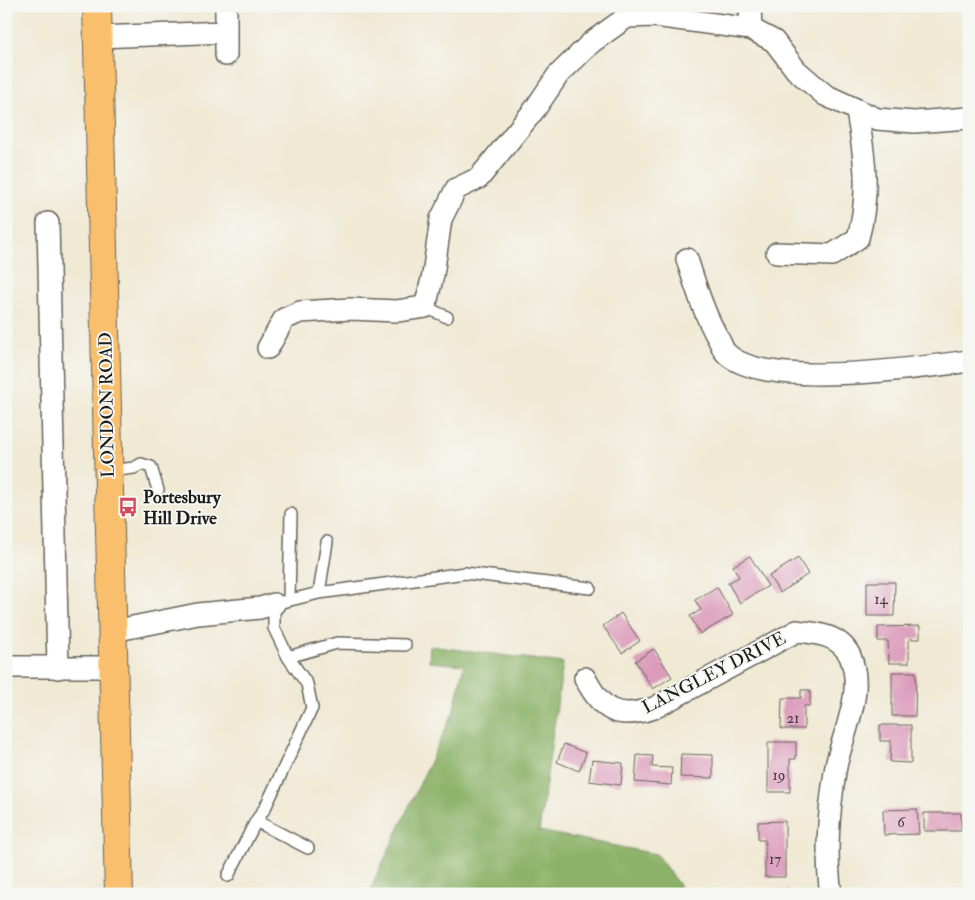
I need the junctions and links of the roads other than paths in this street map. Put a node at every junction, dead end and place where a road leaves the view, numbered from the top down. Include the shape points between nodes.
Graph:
1 (97, 6) edge
2 (750, 6) edge
3 (226, 9) dead end
4 (751, 29) junction
5 (226, 32) junction
6 (98, 37) junction
7 (226, 55) dead end
8 (857, 112) junction
9 (969, 118) edge
10 (48, 223) dead end
11 (777, 253) dead end
12 (687, 259) dead end
13 (425, 307) junction
14 (447, 316) dead end
15 (268, 348) dead end
16 (969, 361) edge
17 (109, 470) junction
18 (158, 490) dead end
19 (291, 514) dead end
20 (327, 542) dead end
21 (590, 588) dead end
22 (319, 593) junction
23 (281, 601) junction
24 (113, 631) junction
25 (406, 646) dead end
26 (288, 657) junction
27 (6, 667) edge
28 (114, 667) junction
29 (58, 668) junction
30 (585, 678) dead end
31 (256, 821) junction
32 (308, 848) dead end
33 (228, 876) dead end
34 (119, 894) edge
35 (831, 894) edge

1 - 6 main road, LONDON ROAD
2 - 4 street
3 - 5 street
4 - 8 street via 774,41 796,70 824,95
4 - 13 street via 655,16 627,17 592,42 558,75 479,178 456,189 441,218
5 - 6 street
5 - 7 street
6 - 17 main road, LONDON ROAD
8 - 9 street via 877,119 914,122
8 - 11 street via 866,164 865,213 858,238 832,255
10 - 29 street
12 - 16 street via 705,316 726,353 752,367 801,374 903,370
13 - 14 lane
13 - 15 street via 397,312 350,309 300,312 284,319
17 - 18 lane via 134,468 141,464 151,466
17 - 24 main road, LONDON ROAD
19 - 23 lane
20 - 22 lane
21 - 22 lane via 465,573
22 - 23 lane
23 - 24 street via 260,608 198,614
23 - 26 lane via 274,628
24 - 28 main road, LONDON ROAD
25 - 26 lane via 337,643
26 - 31 lane via 307,684 312,708 266,808
27 - 29 street
28 - 29 street
28 - 34 main road, LONDON ROAD
30 - 35 street, LANGLEY DRIVE via 595,697 606,706 614,711 634,714 654,708 797,631 815,632 836,640 849,655 854,676 854,700 835,772 828,835 827,869
31 - 32 lane
31 - 33 lane

